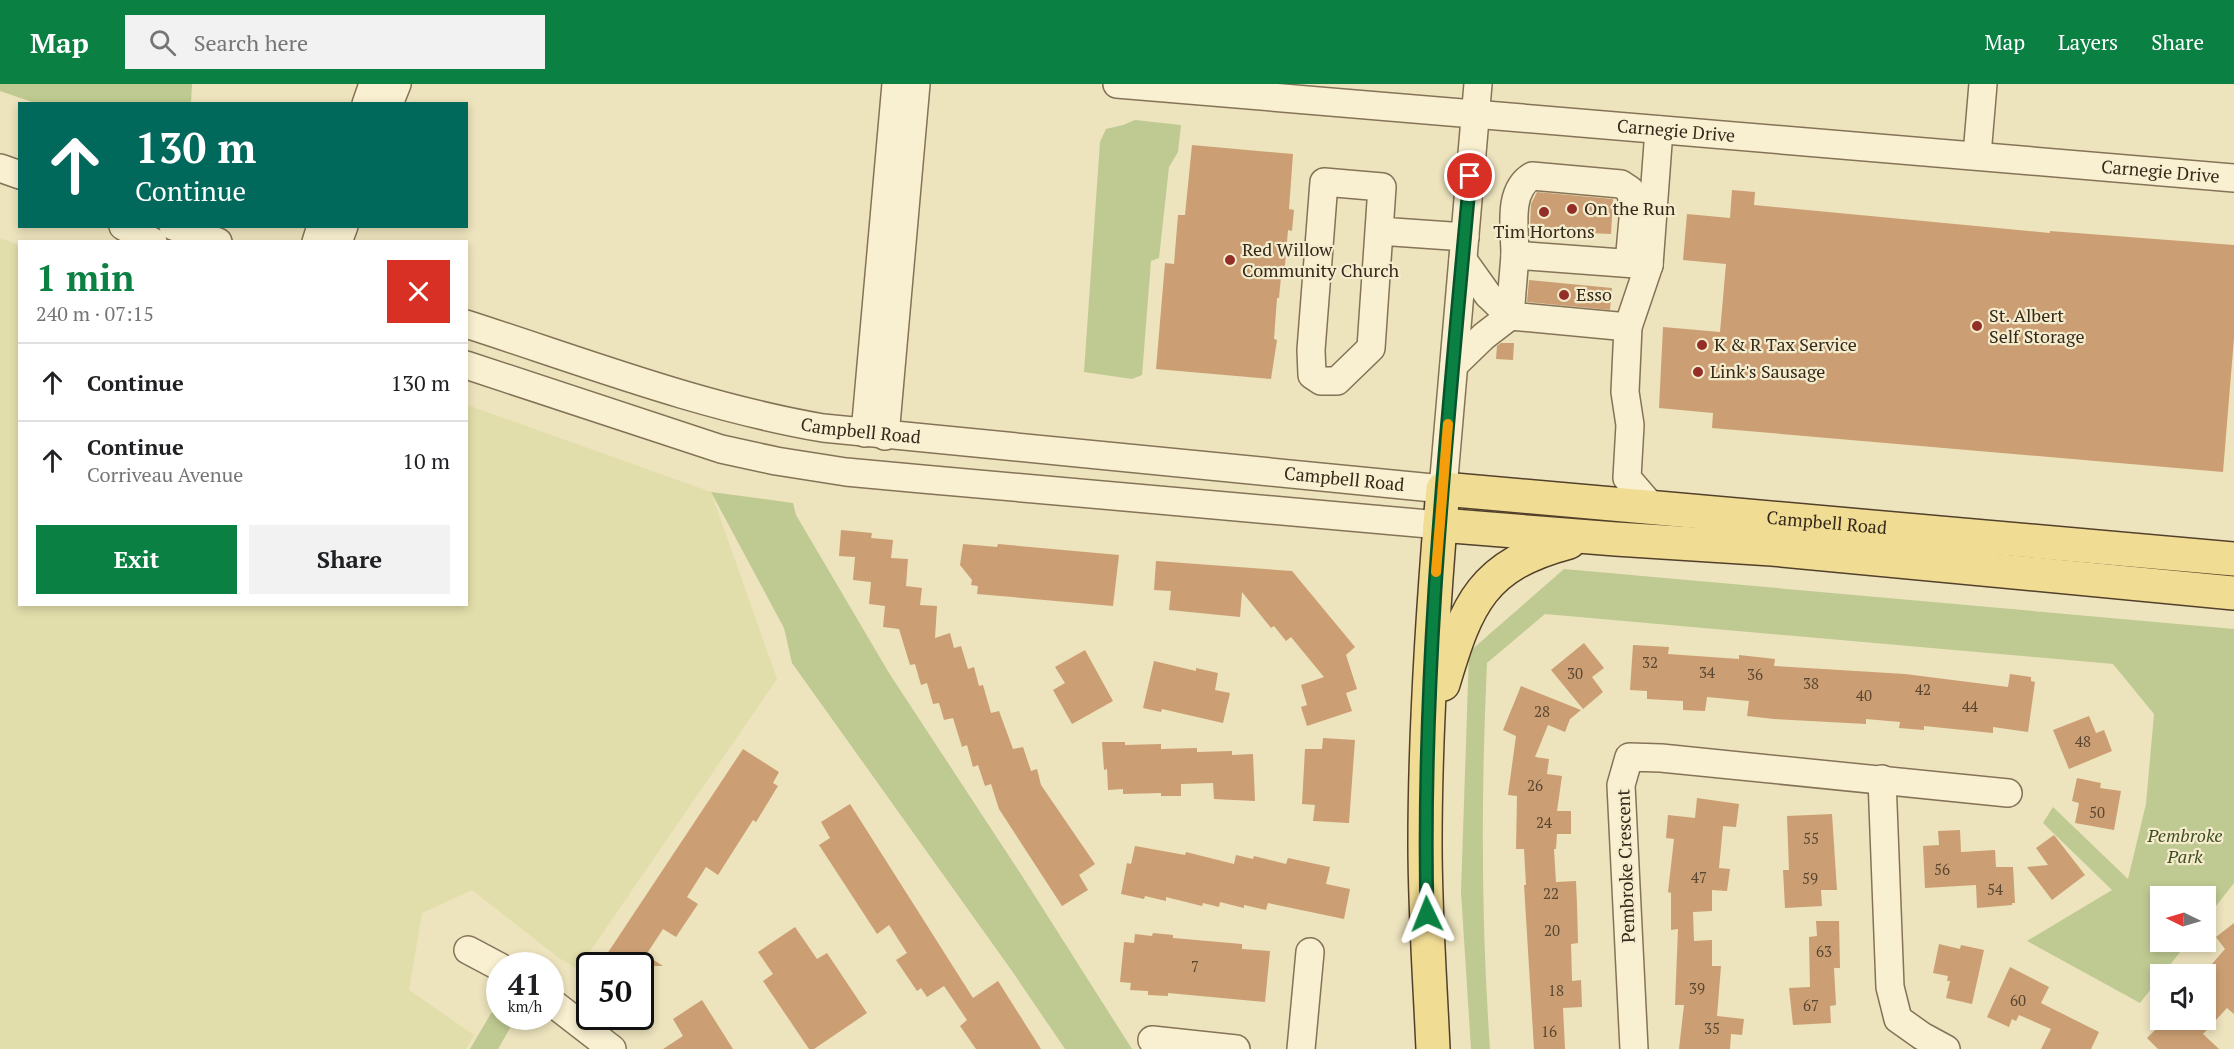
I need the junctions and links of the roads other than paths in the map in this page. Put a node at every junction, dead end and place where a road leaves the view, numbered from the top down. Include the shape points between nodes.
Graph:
1 (373, 84) edge
2 (397, 84) edge
3 (896, 84) edge
4 (916, 84) edge
5 (1117, 84) edge
6 (1478, 84) edge
7 (1983, 84) edge
8 (1303, 92) edge
9 (1380, 95) edge
10 (367, 102) edge
11 (390, 102) edge
12 (1476, 114) junction
13 (1659, 130) junction
14 (1977, 155) junction
15 (0, 168) edge
16 (18, 174) edge
17 (2234, 178) edge
18 (127, 228) edge
19 (179, 228) edge
20 (1379, 231) junction
21 (149, 240) edge
22 (212, 240) edge
23 (1464, 248) junction
24 (1515, 255) junction
25 (1639, 264) junction
26 (1510, 316) junction
27 (468, 325) edge
28 (1628, 327) junction
29 (1454, 365) junction
30 (468, 366) edge
31 (875, 434) junction
32 (1443, 489) junction
33 (1652, 507) junction
34 (1440, 525) junction
35 (1616, 540) junction
36 (2234, 559) edge
37 (2234, 593) edge
38 (1427, 737) junction
39 (1882, 779) junction
40 (2008, 794) dead end
41 (468, 950) dead end
42 (1310, 952) dead end
43 (486, 960) edge
44 (564, 1011) edge
45 (1152, 1040) dead end
46 (612, 1049) edge
47 (1236, 1049) edge
48 (1301, 1049) edge
49 (1433, 1049) edge
50 (1634, 1049) edge
51 (1946, 1049) edge

1 - 10 street
2 - 11 street
3 - 31 street
4 - 31 street
5 - 8 street, Carnegie Drive
6 - 12 street
7 - 14 street
8 - 9 street, Carnegie Drive
9 - 12 street, Carnegie Drive
12 - 13 street, Carnegie Drive
12 - 23 street
13 - 14 street, Carnegie Drive
13 - 25 street
14 - 17 street, Carnegie Drive
15 - 16 street
18 - 21 street
19 - 22 street
20 - 20 street via 1371,348 1337,381 1321,381 1312,375 1311,350 1324,182 1382,187
20 - 23 street
23 - 26 street via 1488,295
23 - 29 street
24 - 25 street
24 - 25 street via 1516,195 1523,182 1532,176 1621,184 1630,190
24 - 26 street
25 - 28 street
26 - 28 street
26 - 29 street
27 - 31 street, Campbell Road via 726,407 776,420
28 - 33 street via 1627,478
29 - 32 street
30 - 34 street, Campbell Road via 721,449 776,461 846,472
31 - 32 street, Campbell Road
32 - 33 main road, Campbell Road
32 - 34 main road
33 - 36 main road, Campbell Road
34 - 35 main road, Campbell Road
34 - 38 main road
35 - 37 main road, Campbell Road via 1772,549
35 - 38 main road via 1577,540 1545,548 1506,567 1491,580 1457,634
38 - 49 main road via 1425,846
39 - 40 street, Pembroke Crescent
39 - 50 street, Pembroke Crescent via 1629,756 1621,785
39 - 51 street via 1893,998 1898,1019
41 - 43 street
42 - 48 street
44 - 46 street
45 - 47 street

